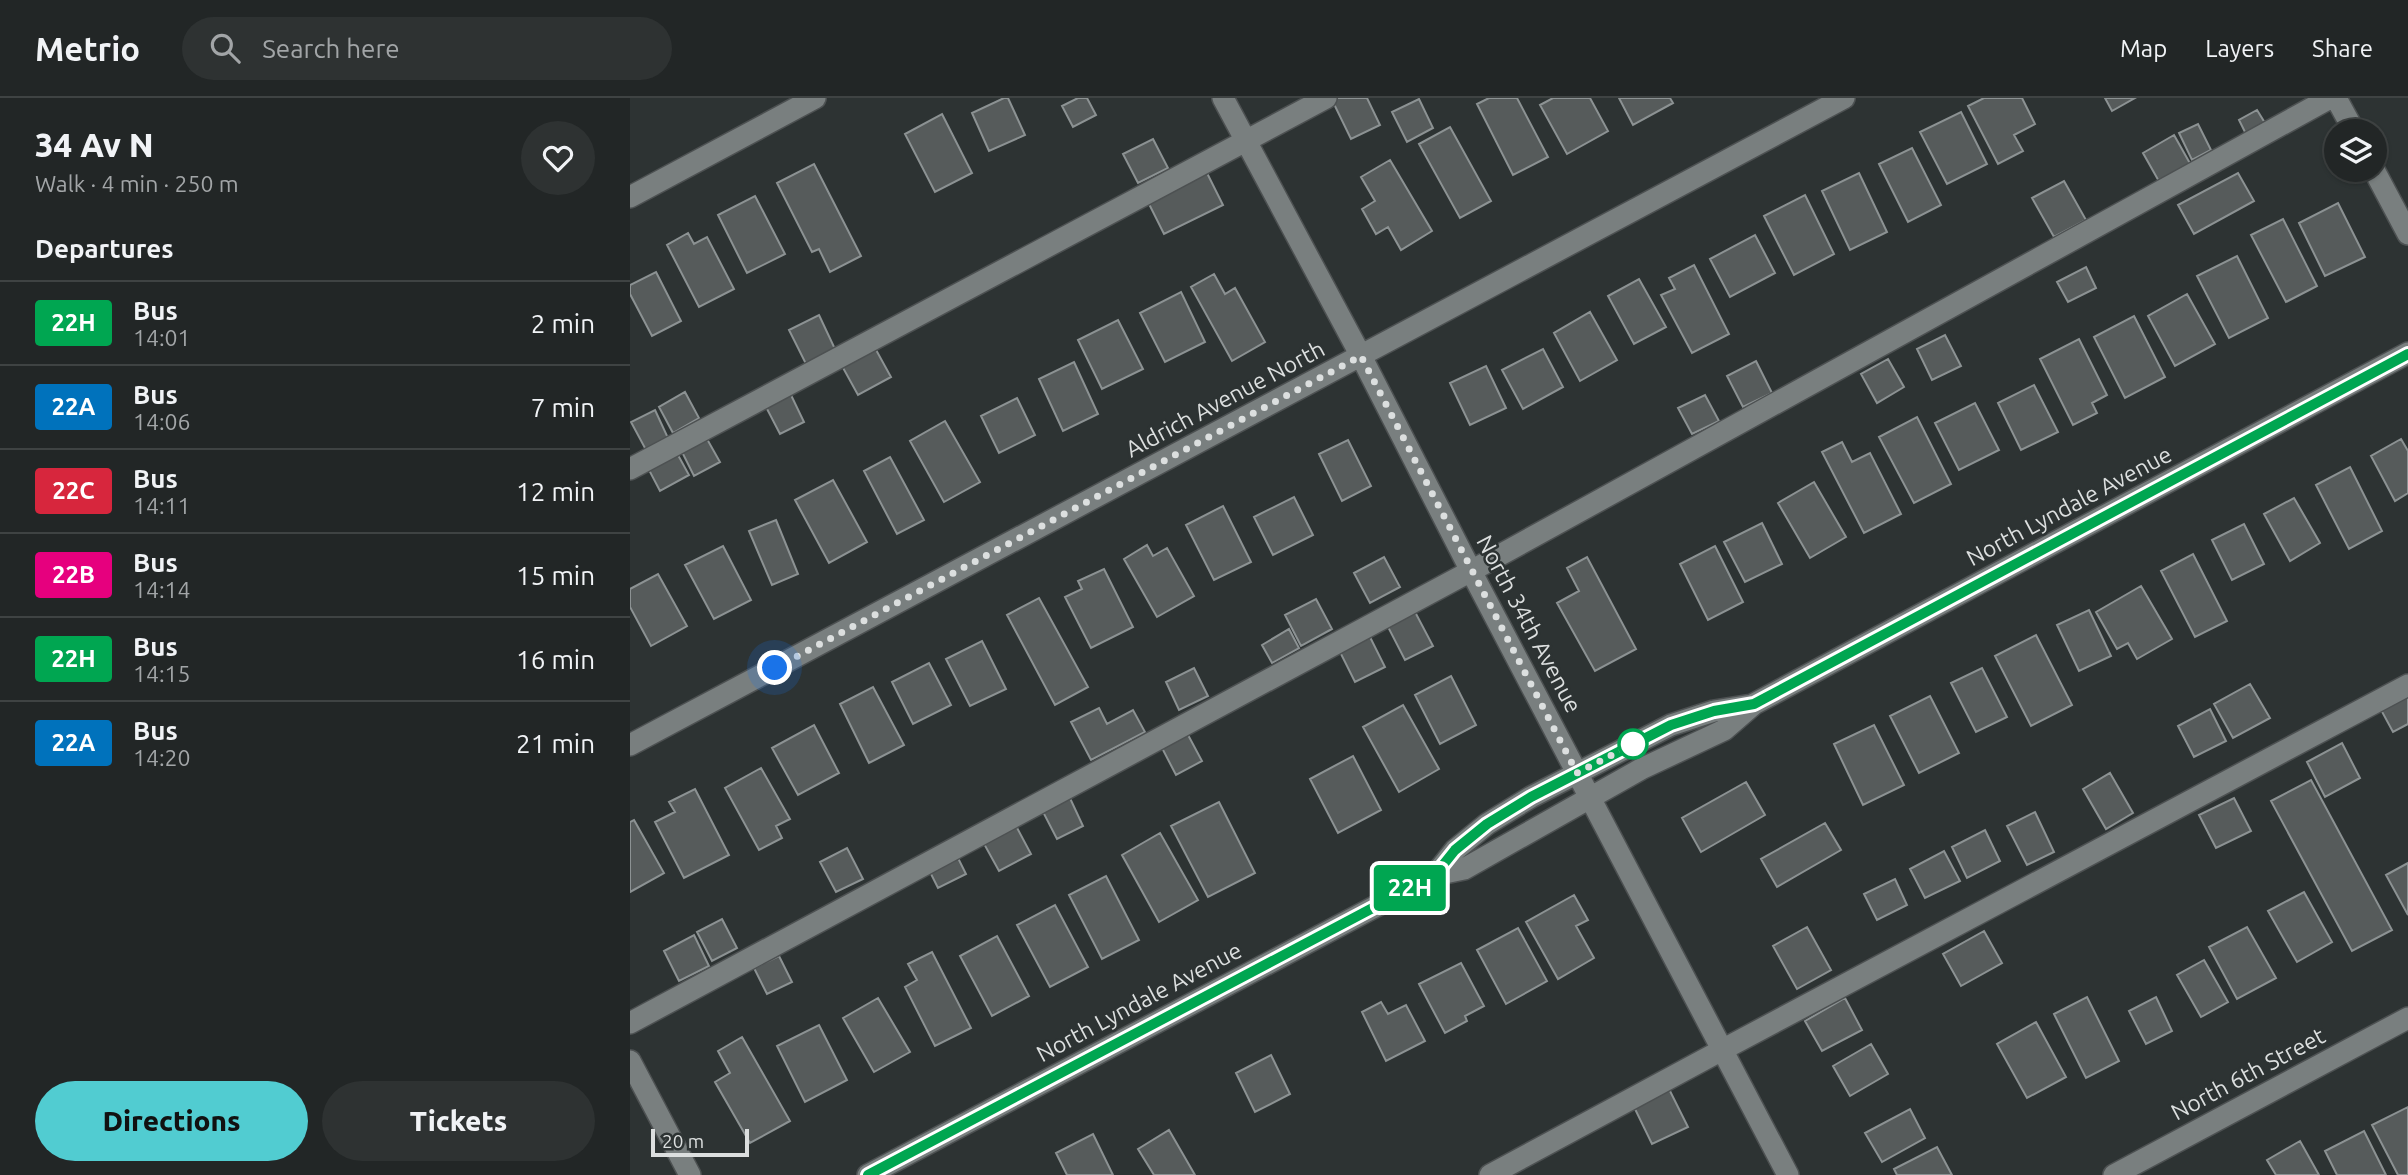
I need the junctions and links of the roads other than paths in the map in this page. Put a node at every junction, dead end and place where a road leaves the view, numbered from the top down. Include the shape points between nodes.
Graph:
1 (815, 98) edge
2 (1223, 98) edge
3 (1326, 98) edge
4 (1844, 98) edge
5 (2330, 98) edge
6 (2336, 98) edge
7 (2347, 119) edge
8 (1245, 141) junction
9 (2380, 182) edge
10 (630, 197) edge
11 (2408, 234) edge
12 (2408, 354) edge
13 (1361, 356) junction
14 (630, 469) edge
15 (1471, 571) junction
16 (2408, 685) edge
17 (1754, 704) junction
18 (630, 745) edge
19 (1577, 773) junction
20 (1590, 797) junction
21 (1435, 875) junction
22 (2408, 1018) edge
23 (630, 1023) edge
24 (1722, 1049) junction
25 (630, 1061) edge
26 (690, 1175) edge
27 (868, 1175) edge
28 (1490, 1175) edge
29 (1788, 1175) edge
30 (2113, 1175) edge

1 - 10 street
2 - 8 street, North 34th Avenue
3 - 8 street
4 - 13 street, Aldrich Avenue North
5 - 15 street
6 - 7 street
8 - 13 street, North 34th Avenue
8 - 14 street
9 - 11 street
12 - 17 street, North Lyndale Avenue
13 - 15 street, North 34th Avenue
13 - 18 street, Aldrich Avenue North
15 - 19 street, North 34th Avenue
15 - 23 street
16 - 24 street
17 - 19 street, North Lyndale Avenue via 1671,725
17 - 20 street, North Lyndale Avenue via 1716,735 1641,768
19 - 20 street, North 34th Avenue
19 - 21 street, North Lyndale Avenue via 1487,824 1455,850
20 - 21 street, North Lyndale Avenue via 1464,869
20 - 24 street, North 34th Avenue
21 - 27 street, North Lyndale Avenue
22 - 30 street, North 6th Street
24 - 28 street
24 - 29 street, North 34th Avenue
25 - 26 street

